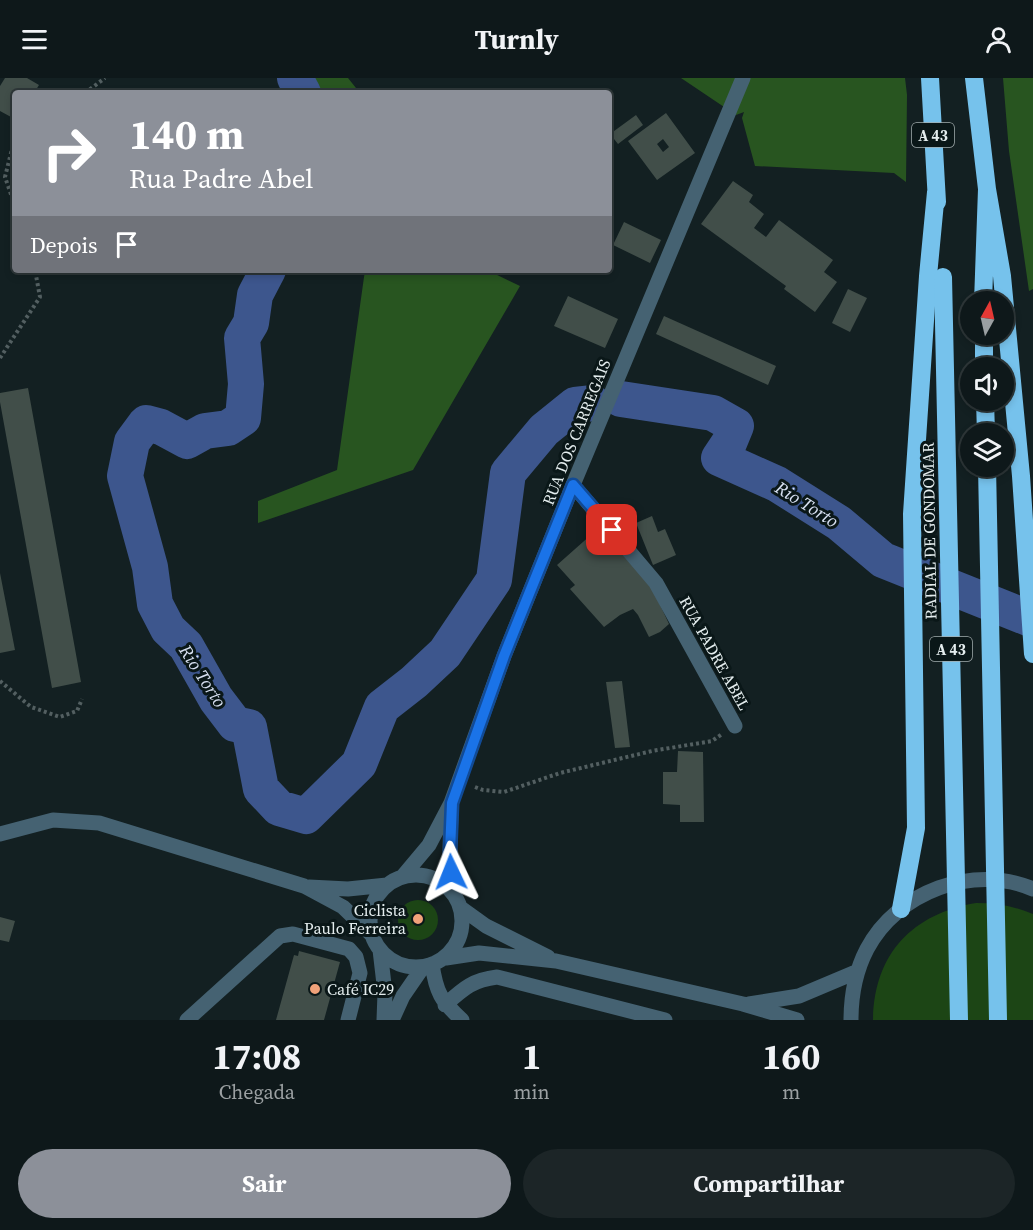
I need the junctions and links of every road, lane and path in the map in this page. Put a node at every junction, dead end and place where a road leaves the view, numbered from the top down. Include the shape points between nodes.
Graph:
1 (105, 78) edge
2 (743, 78) edge
3 (930, 78) edge
4 (974, 78) edge
5 (89, 90) edge
6 (12, 149) edge
7 (987, 189) junction
8 (12, 197) edge
9 (36, 273) edge
10 (935, 277) junction
11 (983, 291) edge
12 (0, 358) edge
13 (987, 477) edge
14 (573, 485) junction
15 (1033, 654) edge
16 (0, 681) edge
17 (82, 699) dead end
18 (735, 726) joint
19 (459, 781) junction
20 (452, 803) junction
21 (0, 834) edge
22 (403, 876) junction
23 (387, 885) junction
24 (304, 886) junction
25 (1033, 889) edge
26 (453, 892) junction
27 (461, 908) junction
28 (901, 909) junction
29 (371, 934) junction
30 (380, 950) junction
31 (556, 961) junction
32 (434, 963) junction
33 (856, 972) junction
34 (743, 1004) junction
35 (445, 1005) junction
36 (187, 1020) edge
37 (348, 1020) edge
38 (384, 1020) edge
39 (392, 1020) edge
40 (462, 1020) edge
41 (665, 1020) edge
42 (797, 1020) edge
43 (850, 1020) edge
44 (959, 1020) edge
45 (999, 1020) edge

1 - 5 path
2 - 14 street, RUA DOS CARREGAIS
3 - 10 highway, RADIAL DE GONDOMAR / A 43 via 936,192
4 - 7 highway
6 - 8 path via 5,177
7 - 11 highway
7 - 15 highway via 1002,276
9 - 12 path via 40,297
10 - 28 highway, A 43 via 912,514 916,828
10 - 44 highway, RADIAL DE GONDOMAR / A 43, bridge
13 - 45 highway, A 43, bridge
14 - 18 street, RUA PADRE ABEL via 656,583
14 - 19 street, RUA DOS CARREGAIS
16 - 17 path via 31,707 60,717 77,711
18 - 19 path, RUA PADRE ABEL via 712,741 560,773 504,792 483,790
19 - 20 street, RUA DOS CARREGAIS
20 - 22 street, RUA DOS CARREGAIS via 429,845
20 - 26 street, RUA DOS CARREGAIS
21 - 24 street via 53,820 99,823
22 - 23 street
22 - 26 street via 439,880
23 - 24 street via 348,889
23 - 29 street via 375,898 369,916
24 - 29 street via 343,907
25 - 28 street via 1000,880 973,880 923,894
26 - 27 street
27 - 31 street via 486,926
27 - 32 street via 463,927 457,944
28 - 33 street via 882,927
29 - 30 street
30 - 32 street via 393,962 411,968
30 - 38 street
31 - 32 street via 479,953
31 - 34 street
32 - 35 street via 435,987
32 - 39 street via 403,996
33 - 34 street via 799,996
33 - 43 street
34 - 42 street
35 - 40 street
35 - 41 street via 465,987 480,979 497,977
36 - 37 street via 280,936 293,934 349,949 356,957 360,973

